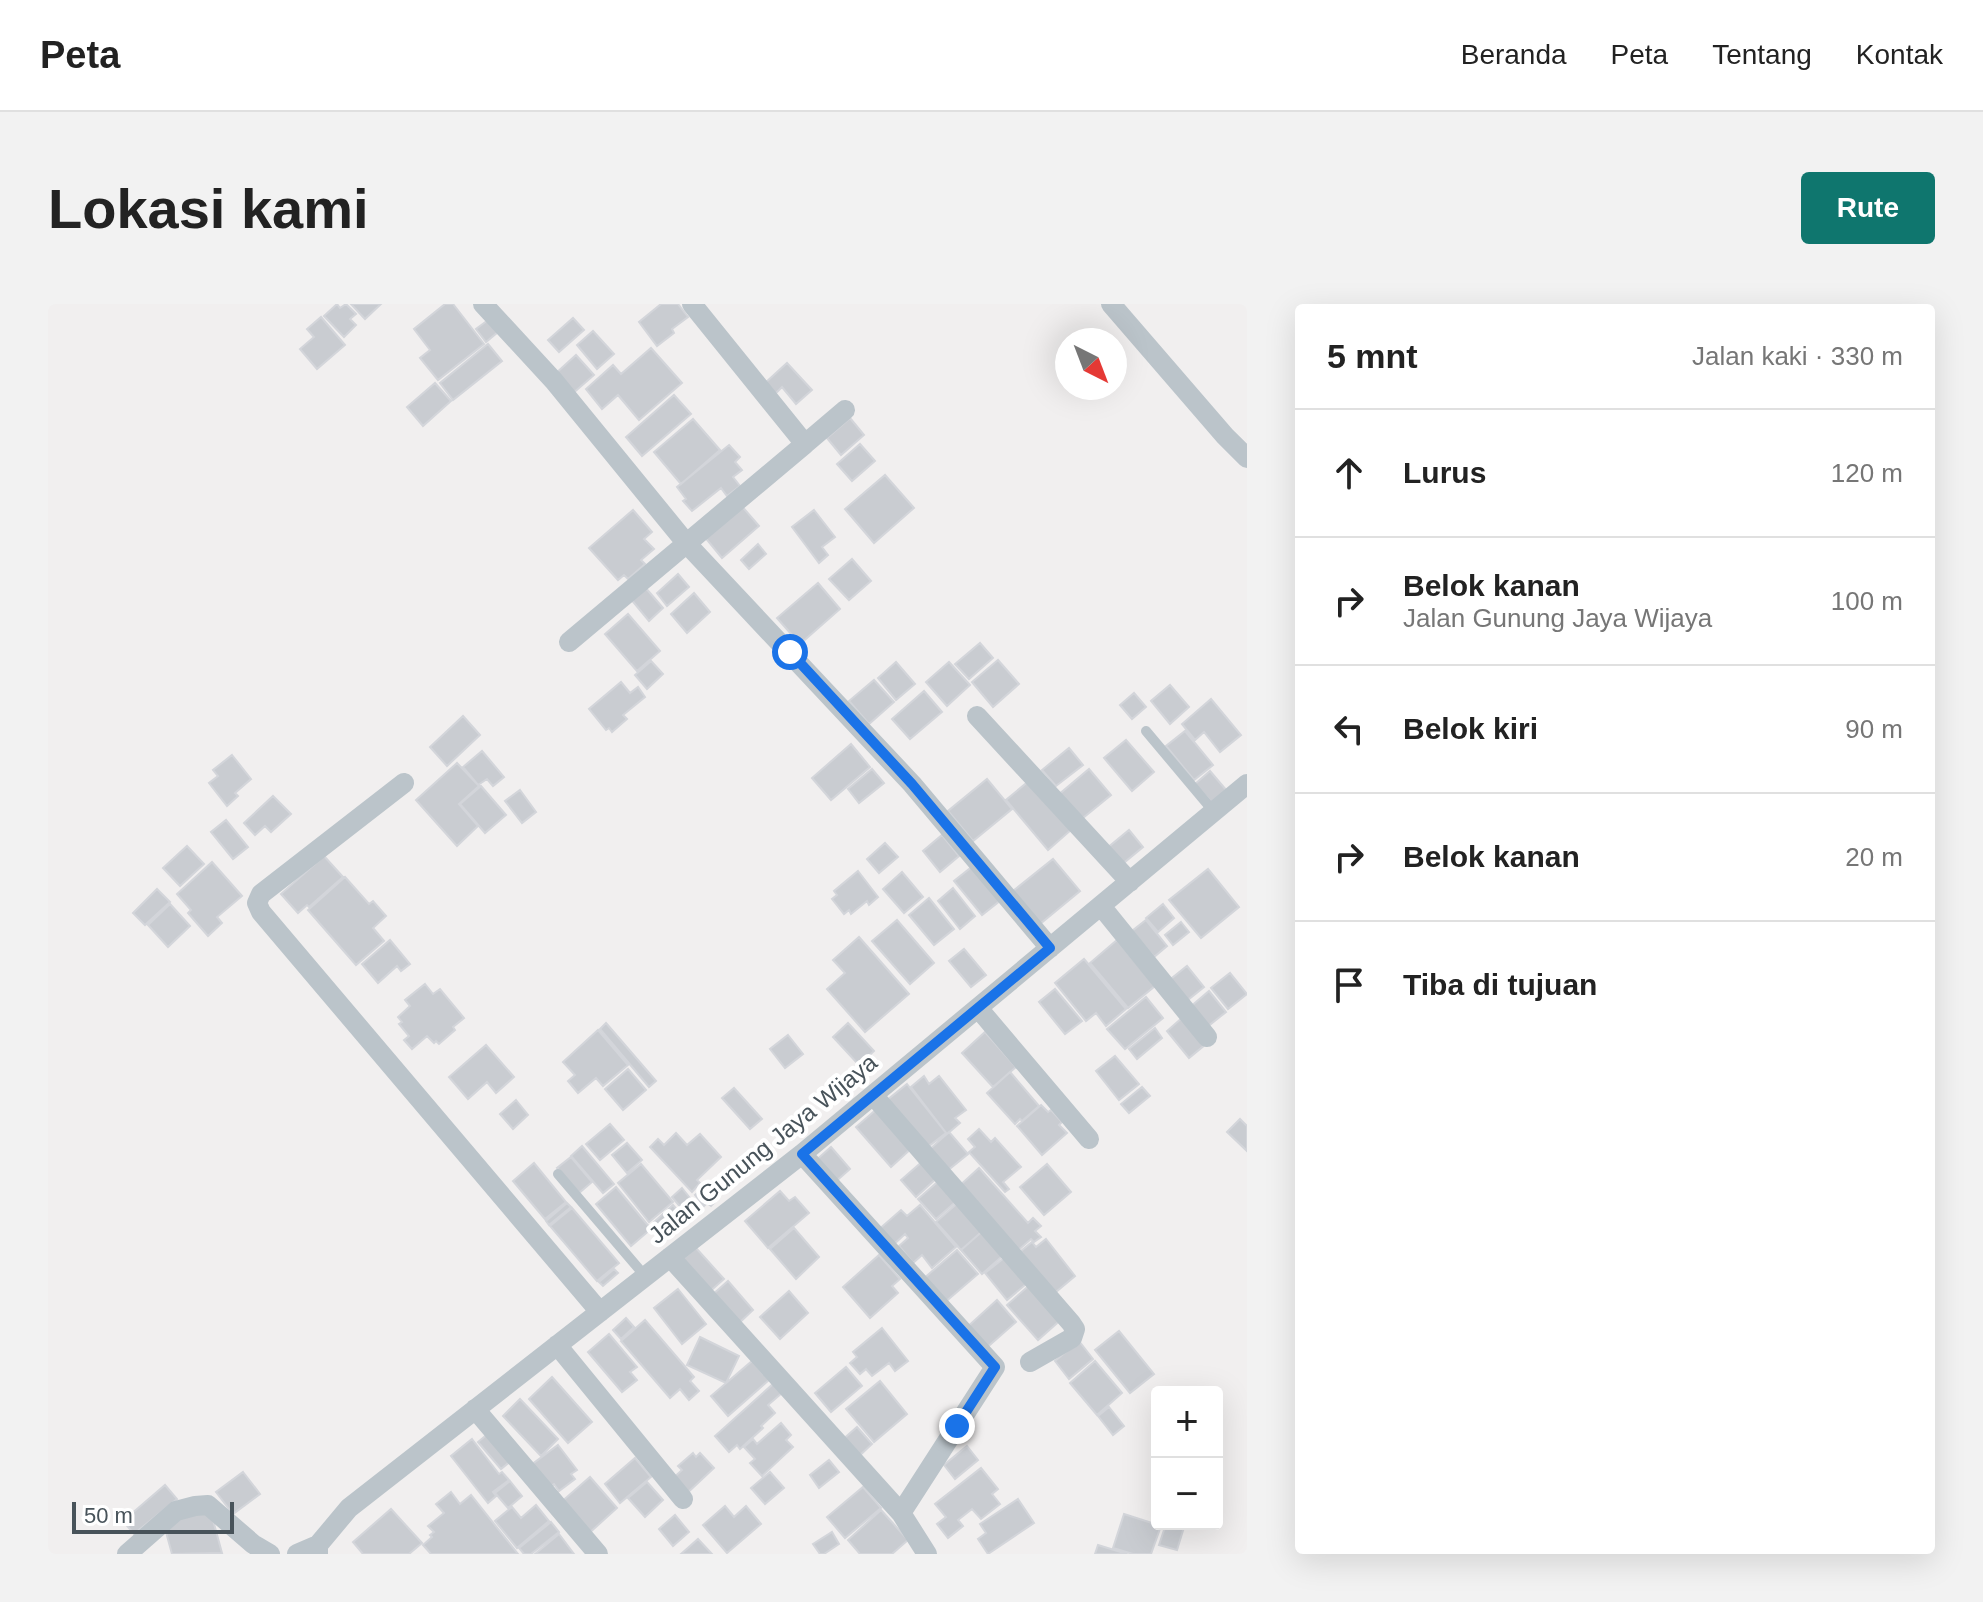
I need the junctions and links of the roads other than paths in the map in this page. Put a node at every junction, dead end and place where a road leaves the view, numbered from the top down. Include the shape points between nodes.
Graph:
1 (483, 304) edge
2 (692, 304) edge
3 (1111, 304) edge
4 (845, 410) dead end
5 (805, 444) junction
6 (1247, 458) edge
7 (687, 544) junction
8 (569, 642) dead end
9 (977, 716) dead end
10 (1146, 731) dead end
11 (404, 783) dead end
12 (1247, 784) edge
13 (1214, 812) junction
14 (1130, 882) junction
15 (1101, 906) junction
16 (1050, 948) junction
17 (978, 1008) junction
18 (1207, 1037) dead end
19 (873, 1095) junction
20 (1089, 1139) dead end
21 (802, 1154) junction
22 (558, 1174) dead end
23 (670, 1257) junction
24 (645, 1276) junction
25 (600, 1312) junction
26 (557, 1345) junction
27 (1030, 1362) dead end
28 (475, 1409) junction
29 (683, 1499) dead end
30 (901, 1513) junction
31 (318, 1549) edge
32 (127, 1554) edge
33 (270, 1554) edge
34 (297, 1554) edge
35 (598, 1554) edge
36 (927, 1554) edge

1 - 7 street via 554,381
2 - 5 street
3 - 6 street
4 - 5 street
5 - 7 street
7 - 8 street
7 - 16 street via 912,784
9 - 14 street
10 - 13 lane
11 - 25 street via 261,894 257,903
12 - 13 street, Jalan Gunung Jaya Wijaya
13 - 14 street, Jalan Gunung Jaya Wijaya
14 - 15 street, Jalan Gunung Jaya Wijaya
15 - 16 street, Jalan Gunung Jaya Wijaya
15 - 18 street
16 - 17 street, Jalan Gunung Jaya Wijaya
17 - 19 street, Jalan Gunung Jaya Wijaya
17 - 20 street
19 - 21 street, Jalan Gunung Jaya Wijaya
19 - 27 street via 1075,1329 1072,1338
21 - 23 street, Jalan Gunung Jaya Wijaya
21 - 30 street via 995,1367
22 - 24 lane
23 - 24 street, Jalan Gunung Jaya Wijaya
23 - 30 street
24 - 25 street, Jalan Gunung Jaya Wijaya
25 - 26 street, Jalan Gunung Jaya Wijaya
26 - 28 street, Jalan Gunung Jaya Wijaya
26 - 29 street
28 - 31 street, Jalan Gunung Jaya Wijaya via 349,1508
28 - 35 street
30 - 36 street
31 - 34 street
32 - 33 street via 176,1511 208,1505

